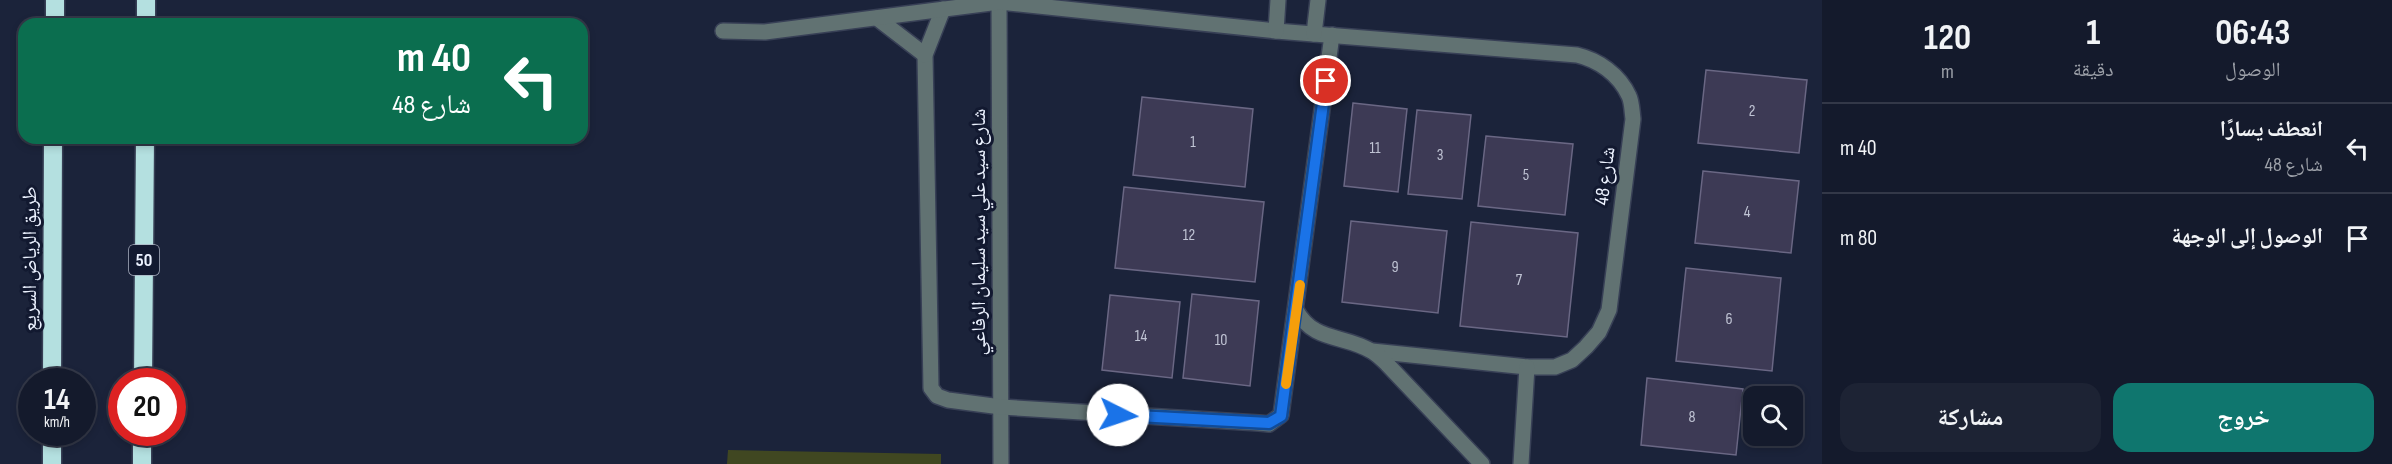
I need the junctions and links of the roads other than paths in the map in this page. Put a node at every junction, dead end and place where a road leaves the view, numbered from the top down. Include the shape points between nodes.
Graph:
1 (55, 0) edge
2 (146, 0) edge
3 (1278, 0) edge
4 (1318, 0) edge
5 (999, 1) edge
6 (944, 9) junction
7 (55, 18) edge
8 (146, 18) edge
9 (877, 18) junction
10 (723, 32) dead end
11 (1276, 32) junction
12 (1314, 34) junction
13 (1332, 35) junction
14 (925, 55) junction
15 (53, 144) edge
16 (145, 144) edge
17 (1296, 310) junction
18 (1372, 351) junction
19 (1527, 367) junction
20 (52, 368) edge
21 (143, 368) edge
22 (1001, 407) junction
23 (52, 446) edge
24 (142, 446) edge
25 (52, 464) edge
26 (142, 464) edge
27 (1001, 464) edge
28 (1482, 464) edge
29 (1521, 464) edge

1 - 7 highway
2 - 8 highway
3 - 11 street
4 - 12 street
5 - 6 street, شارع 48
5 - 11 street, شارع 48
5 - 22 street, شارع سيد علي سيد سليمان الرفاعي
6 - 9 street, شارع 48
6 - 14 street
9 - 10 street, شارع 48 via 765,32
9 - 14 street
11 - 12 street, شارع 48
12 - 13 street, شارع 48
13 - 17 street
13 - 19 street, شارع 48 via 1592,58 1607,68 1629,97 1633,119 1609,310 1599,332 1572,360 1555,367
14 - 22 street via 931,388 948,400
15 - 20 highway, طريق الرياض السريع
16 - 21 highway, 50
17 - 18 street, شارع 48 via 1314,332
17 - 22 street via 1281,416 1269,423
18 - 19 street, شارع 48
18 - 28 street, شارع 48
19 - 29 street
22 - 27 street, شارع سيد علي سيد سليمان الرفاعي
23 - 25 highway
24 - 26 highway

